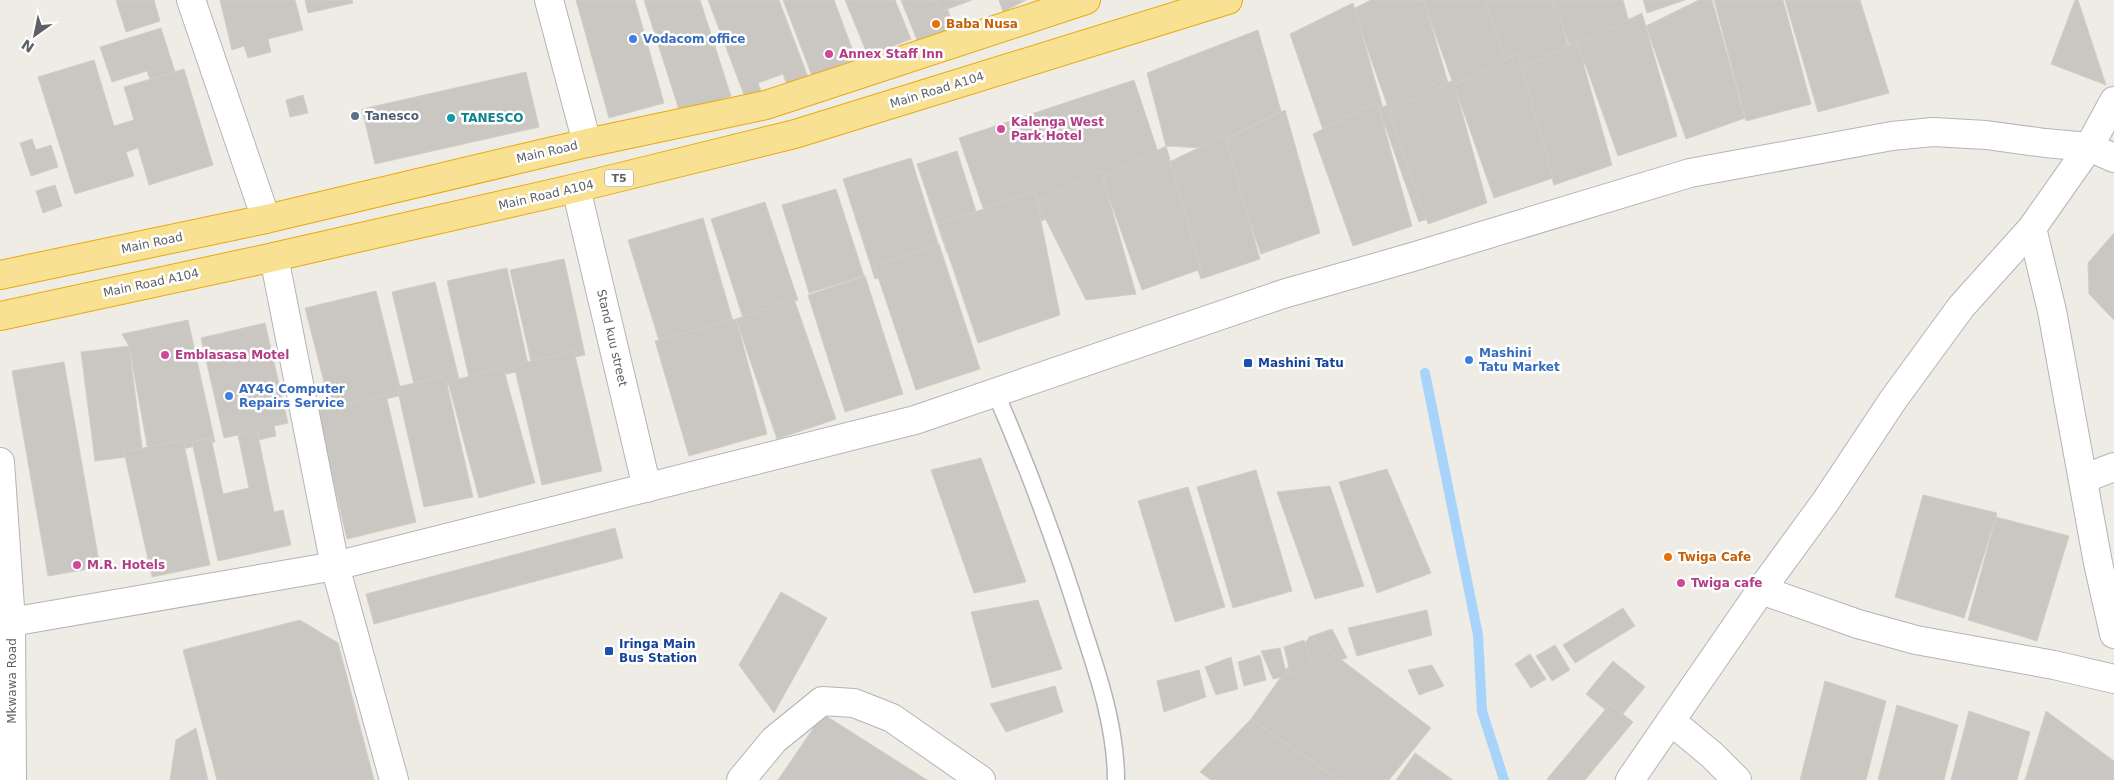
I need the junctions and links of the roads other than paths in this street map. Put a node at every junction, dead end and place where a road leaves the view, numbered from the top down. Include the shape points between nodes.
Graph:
1 (191, 0) edge
2 (549, 0) edge
3 (1086, 0) edge
4 (1228, 0) edge
5 (2114, 101) edge
6 (587, 143) junction
7 (2090, 147) junction
8 (2114, 158) edge
9 (576, 188) junction
10 (266, 219) junction
11 (2032, 228) junction
12 (274, 257) junction
13 (0, 275) edge
14 (0, 316) edge
15 (996, 394) junction
16 (0, 462) edge
17 (2114, 467) edge
18 (2083, 479) junction
19 (647, 488) junction
20 (335, 566) junction
21 (1761, 590) junction
22 (11, 622) junction
23 (2114, 634) edge
24 (2114, 679) edge
25 (1671, 721) junction
26 (12, 780) edge
27 (394, 780) edge
28 (741, 780) edge
29 (982, 780) edge
30 (1116, 780) edge
31 (1630, 780) edge
32 (1737, 780) edge

1 - 10 street
2 - 6 street
3 - 6 highway, Main Road via 766,105
4 - 9 highway, Main Road A104 / T5 via 795,134
5 - 7 street
6 - 10 highway, Main Road
7 - 8 street
7 - 11 street
7 - 15 street via 1933,132 1892,136 1690,173 1283,294
9 - 12 highway, Main Road A104 / T5
9 - 19 street, Stand kuu street
10 - 13 highway, Main Road
11 - 18 street via 2052,311
11 - 21 street via 1961,307
12 - 14 highway, Main Road A104 / T5
12 - 20 street
15 - 19 street via 915,420
15 - 30 lane via 1027,465 1062,560 1097,672 1116,754
16 - 22 street, Mkwawa Road
17 - 18 street
18 - 23 street
19 - 20 street
20 - 22 street
20 - 27 street
21 - 24 street via 1858,624 1916,640 2054,664
21 - 25 street
22 - 26 street, Mkwawa Road
25 - 31 street
25 - 32 street
28 - 29 street via 774,740 822,701 854,703 892,718

